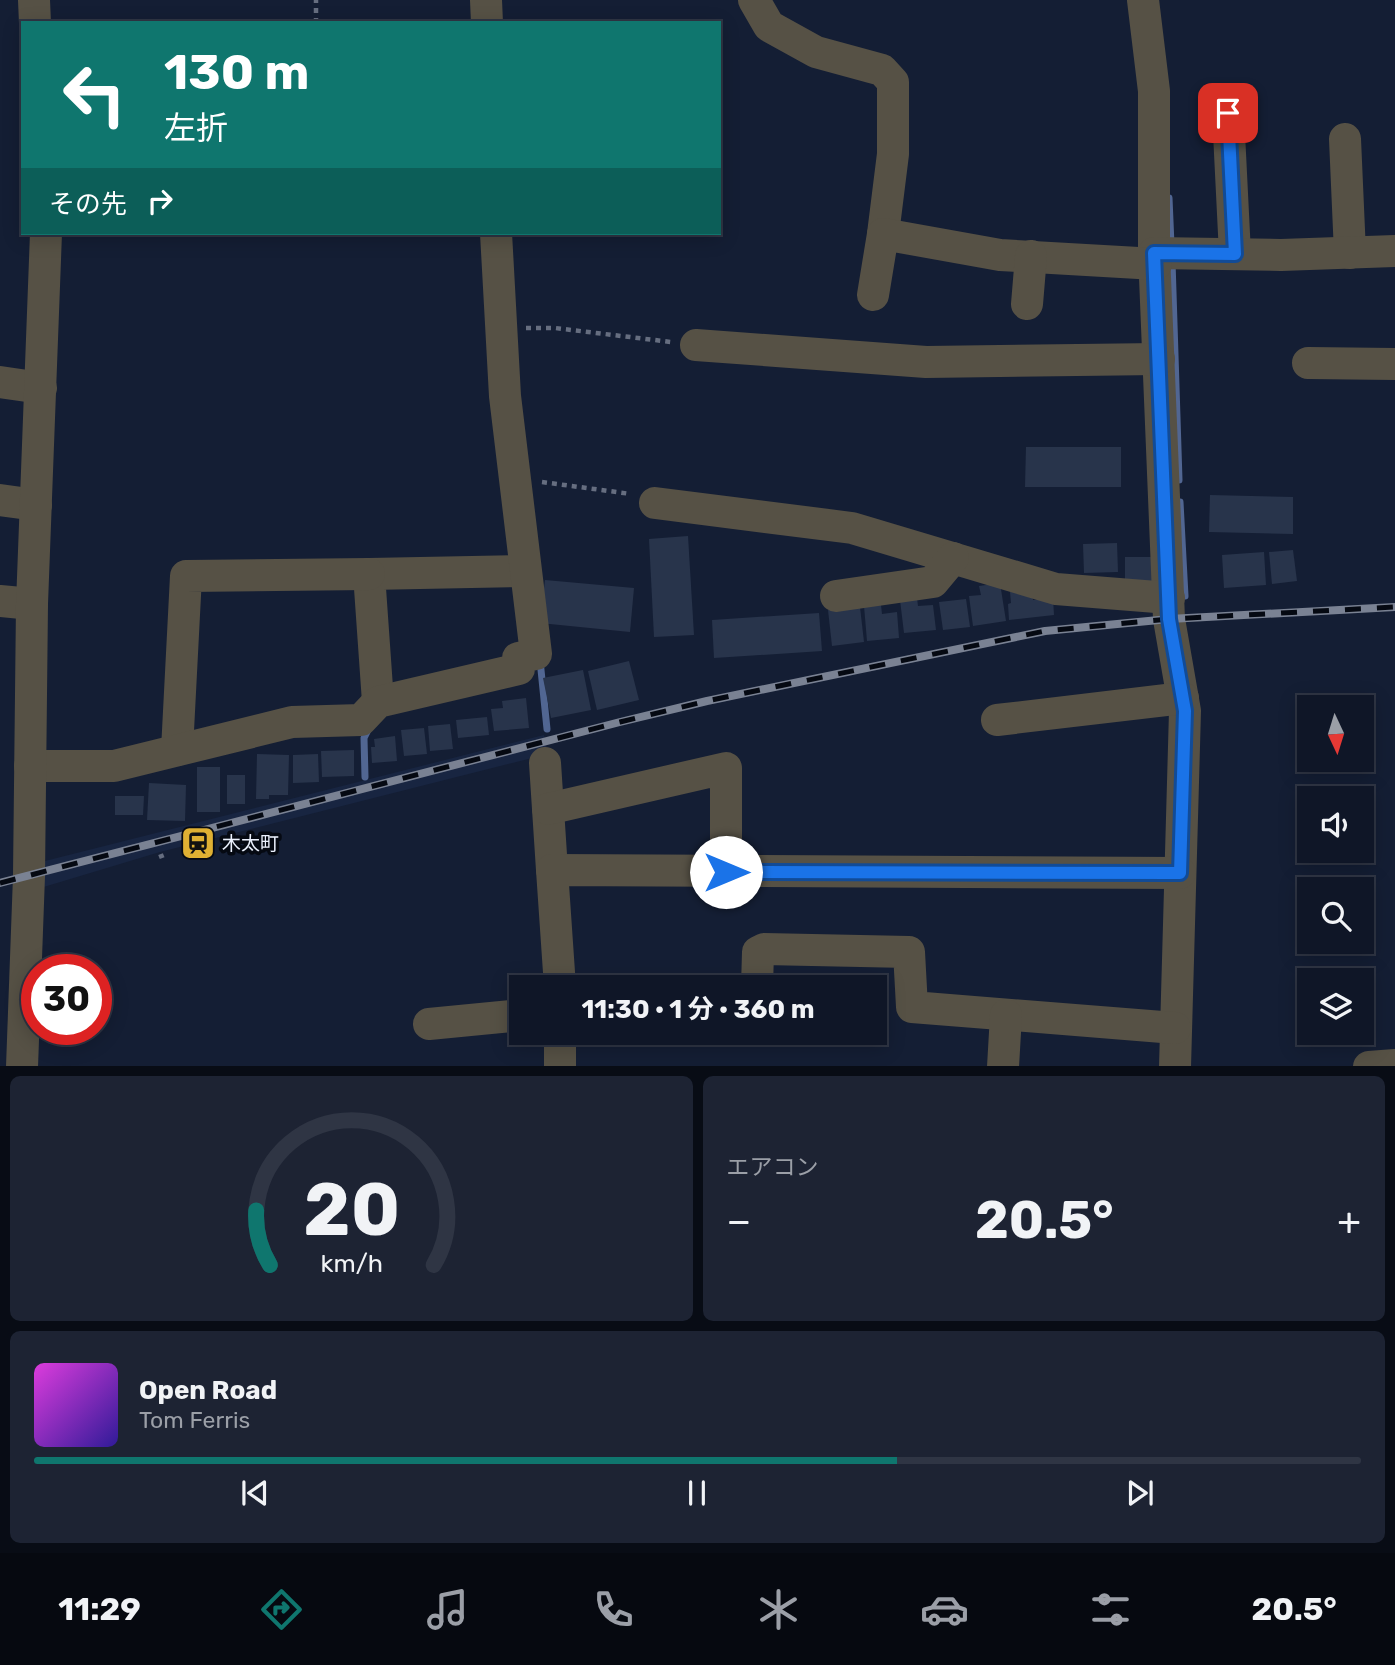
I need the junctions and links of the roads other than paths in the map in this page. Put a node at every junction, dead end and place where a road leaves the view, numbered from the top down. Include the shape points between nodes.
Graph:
1 (34, 0) edge
2 (486, 0) edge
3 (754, 0) edge
4 (1143, 0) edge
5 (35, 21) edge
6 (487, 21) edge
7 (1228, 113) dead end
8 (1346, 139) dead end
9 (883, 234) junction
10 (46, 235) edge
11 (496, 235) edge
12 (1395, 251) edge
13 (1350, 253) junction
14 (1235, 254) junction
15 (1031, 257) junction
16 (1155, 259) junction
17 (873, 296) dead end
18 (1027, 304) dead end
19 (696, 345) road end
20 (1159, 359) junction
21 (1308, 363) dead end
22 (1395, 364) edge
23 (0, 382) edge
24 (41, 388) junction
25 (0, 500) edge
26 (655, 503) road end
27 (36, 505) junction
28 (953, 558) junction
29 (525, 571) junction
30 (369, 574) junction
31 (836, 596) dead end
32 (1168, 597) junction
33 (0, 601) edge
34 (32, 604) junction
35 (1183, 698) junction
36 (378, 702) junction
37 (997, 720) dead end
38 (177, 750) junction
39 (545, 763) dead end
40 (30, 766) junction
41 (548, 809) junction
42 (552, 870) junction
43 (726, 872) junction
44 (1180, 873) junction
45 (559, 975) edge
46 (757, 975) edge
47 (12, 1011) edge
48 (1006, 1015) junction
49 (509, 1016) edge
50 (429, 1024) dead end
51 (1175, 1028) junction
52 (560, 1045) edge
53 (1395, 1065) edge
54 (22, 1066) edge
55 (560, 1066) edge
56 (1003, 1066) edge
57 (1175, 1066) edge
58 (1369, 1066) edge

1 - 5 street
2 - 6 street
3 - 9 street via 769,26 816,52 881,70 892,82 893,154
4 - 16 street via 1154,90
7 - 14 street
8 - 13 street
9 - 15 street
9 - 17 street
10 - 24 street
11 - 29 street via 505,396
12 - 13 street
13 - 14 street
14 - 16 street
15 - 16 street
15 - 18 street
16 - 20 street
19 - 20 street via 926,362
20 - 32 street
21 - 22 street
23 - 24 street
24 - 27 street
25 - 27 street
26 - 28 street via 852,528
27 - 34 street
28 - 31 street via 933,582
28 - 32 street via 1056,589
29 - 30 street
29 - 36 street via 536,654 518,658 519,669
30 - 36 street
30 - 38 street via 186,576
32 - 35 street
33 - 34 street
34 - 40 street
35 - 37 street
35 - 44 street
36 - 38 street via 361,720 292,722
38 - 40 street via 114,766
39 - 41 street
40 - 47 street
41 - 42 street
41 - 43 street via 726,768
42 - 43 street
42 - 45 street
43 - 44 street
44 - 51 street
46 - 48 street via 758,952 764,948 909,951 912,1007
47 - 54 street
48 - 51 street
48 - 56 street
49 - 50 street
51 - 57 street
52 - 55 street
53 - 58 street

